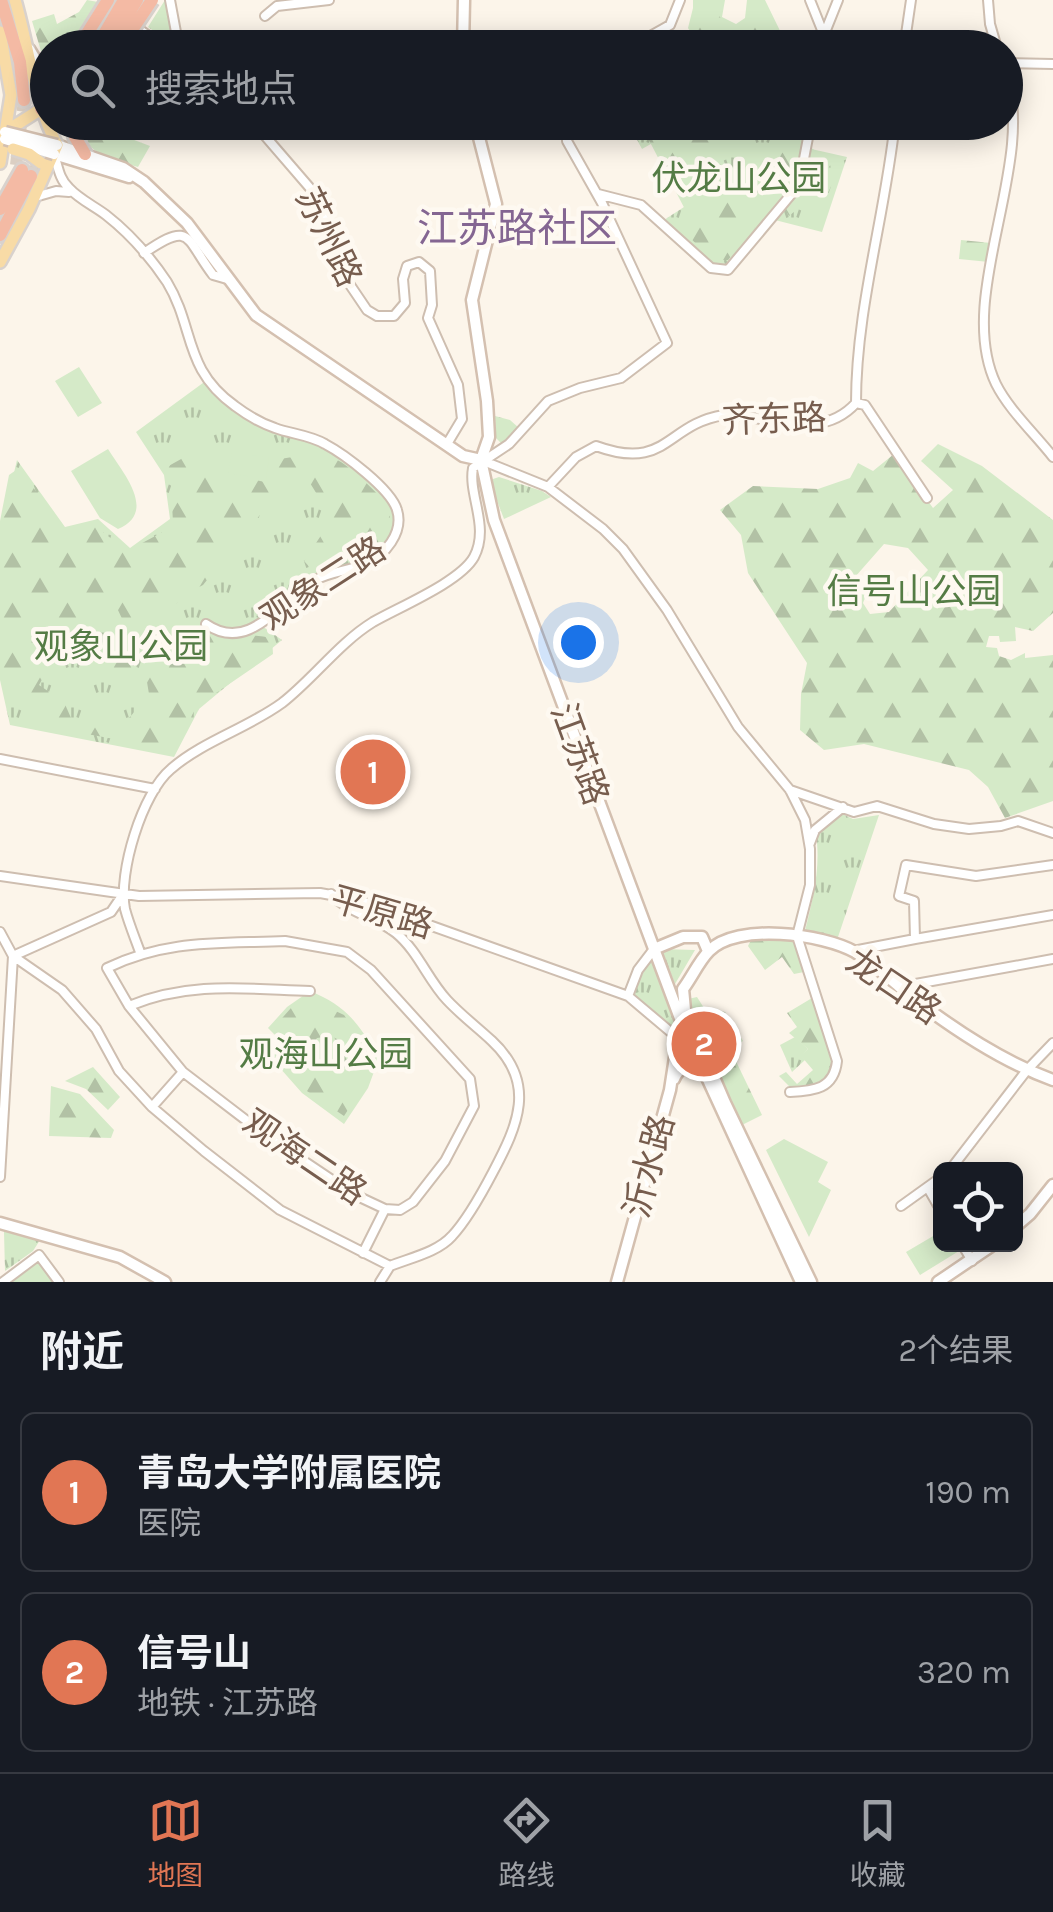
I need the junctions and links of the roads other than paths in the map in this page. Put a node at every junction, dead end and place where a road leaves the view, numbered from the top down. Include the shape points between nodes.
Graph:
1 (2, 0) edge
2 (16, 0) edge
3 (124, 0) edge
4 (138, 0) edge
5 (152, 0) edge
6 (170, 0) edge
7 (329, 0) edge
8 (464, 0) edge
9 (680, 0) edge
10 (810, 0) edge
11 (838, 0) edge
12 (912, 0) edge
13 (988, 0) edge
14 (105, 1) edge
15 (265, 16) dead end
16 (88, 30) edge
17 (106, 30) edge
18 (119, 30) edge
19 (132, 30) edge
20 (143, 30) edge
21 (176, 30) edge
22 (463, 30) edge
23 (661, 30) edge
24 (822, 30) edge
25 (826, 30) edge
26 (907, 30) edge
27 (992, 30) edge
28 (0, 32) edge
29 (30, 49) edge
30 (1023, 63) edge
31 (1053, 64) edge
32 (24, 100) tunnel mouth
33 (30, 117) edge
34 (53, 140) edge
35 (63, 140) edge
36 (78, 140) edge
37 (269, 140) edge
38 (480, 140) edge
39 (567, 140) edge
40 (808, 140) edge
41 (893, 140) edge
42 (1012, 140) edge
43 (4, 144) edge
44 (56, 150) junction
45 (85, 154) junction
46 (28, 172) junction
47 (144, 182) junction
48 (596, 193) junction
49 (77, 194) junction
50 (35, 197) junction
51 (3, 204) edge
52 (0, 235) edge
53 (144, 253) junction
54 (0, 262) edge
55 (227, 278) junction
56 (856, 403) junction
57 (447, 444) junction
58 (1053, 457) edge
59 (481, 460) junction
60 (548, 487) junction
61 (928, 498) dead end
62 (206, 624) dead end
63 (0, 759) edge
64 (155, 788) junction
65 (790, 790) junction
66 (843, 807) junction
67 (1053, 834) edge
68 (810, 842) junction
69 (1053, 865) edge
70 (0, 876) edge
71 (124, 894) junction
72 (332, 894) junction
73 (1053, 915) edge
74 (0, 932) edge
75 (797, 936) junction
76 (702, 937) junction
77 (914, 939) junction
78 (724, 942) junction
79 (654, 949) junction
80 (708, 951) junction
81 (852, 951) junction
82 (140, 952) junction
83 (13, 956) junction
84 (1053, 958) edge
85 (667, 984) junction
86 (899, 988) junction
87 (683, 989) junction
88 (310, 991) dead end
89 (628, 996) junction
90 (129, 1006) junction
91 (681, 1020) junction
92 (679, 1039) junction
93 (1053, 1043) edge
94 (700, 1062) junction
95 (1027, 1070) junction
96 (183, 1072) junction
97 (709, 1072) junction
98 (1053, 1080) edge
99 (2, 1085) edge
100 (670, 1090) junction
101 (790, 1092) dead end
102 (152, 1107) junction
103 (956, 1162) edge
104 (0, 1177) edge
105 (933, 1184) edge
106 (1053, 1185) edge
107 (928, 1188) junction
108 (933, 1197) edge
109 (901, 1206) dead end
110 (385, 1209) junction
111 (1023, 1220) edge
112 (0, 1223) edge
113 (47, 1235) junction
114 (967, 1252) edge
115 (984, 1252) edge
116 (363, 1253) junction
117 (39, 1255) junction
118 (972, 1261) junction
119 (390, 1266) junction
120 (3, 1282) edge
121 (59, 1282) edge
122 (164, 1282) edge
123 (382, 1282) edge
124 (617, 1282) edge
125 (801, 1282) edge
126 (811, 1282) edge
127 (938, 1282) edge

1 - 32 highway
2 - 29 main road
3 - 17 highway, bridge
4 - 18 highway, bridge
5 - 19 highway, bridge
6 - 21 street
7 - 15 street via 277,6
8 - 22 main road
9 - 23 street
10 - 24 street
11 - 25 street
12 - 26 street
13 - 27 street
14 - 16 highway, bridge
14 - 20 street
28 - 43 main road via 11,95
30 - 31 street
33 - 43 main road
34 - 44 main road
35 - 44 highway
36 - 45 highway
37 - 57 street, 苏州路 via 316,195 344,276 367,310 394,316 405,303 406,266 419,262 430,271 428,318 458,385 462,418
38 - 59 main road, 江苏路 via 496,204 472,300 487,401 489,437
39 - 48 street
40 - 48 street via 799,185 728,270 710,268 641,205
41 - 56 street, 齐东路 via 856,354
42 - 58 street via 984,327 987,360 998,387
43 - 44 main road, bridge
43 - 46 main road, bridge via 42,163
44 - 45 main road
44 - 46 main road
44 - 47 main road
44 - 49 street, 观象二路 via 58,174
45 - 47 main road
46 - 50 main road
46 - 51 highway
46 - 52 highway
47 - 55 main road
48 - 59 street via 667,343 621,378 548,401 509,444
49 - 50 street
49 - 53 street, 观象二路
50 - 54 main road
53 - 55 street via 178,234 190,239 214,275
53 - 62 street, 观象二路 via 169,285 207,380 248,416 323,442 384,489 398,510 397,534 363,566 312,582 262,625 242,633
55 - 57 main road via 268,325
56 - 60 street, 齐东路 via 832,422 808,425 725,414 653,453 621,456 596,446
56 - 61 street via 866,406
57 - 59 main road
59 - 60 street
59 - 64 street via 471,479 478,538 463,570 368,625 281,703 170,769
59 - 79 main road, 江苏路 via 494,520
60 - 65 street via 632,560 738,727
63 - 64 street
64 - 71 street via 138,816
65 - 66 street
65 - 68 street
66 - 67 street via 854,812 877,806 969,829 1018,820
66 - 68 street via 814,830
68 - 75 street via 810,886
69 - 77 street via 976,876 906,865 899,896 914,901
70 - 71 street, 平原路
71 - 72 street, 平原路
71 - 82 street
71 - 83 street via 111,912
72 - 89 street, 平原路
72 - 119 street via 400,936 443,996 496,1044 522,1096 501,1158 451,1238
73 - 77 street
74 - 83 street
75 - 78 main road, 龙口路 via 763,931
75 - 81 main road, 龙口路
75 - 101 street via 837,1061 828,1084
76 - 78 main road, 龙口路
76 - 79 main road, 龙口路
76 - 80 main road
77 - 81 street
78 - 80 main road, 龙口路
79 - 85 main road, 江苏路
79 - 89 street
80 - 87 main road, 龙口路
81 - 86 main road, 龙口路
82 - 90 street, 观海二路 via 107,968
82 - 110 street, 观海二路 via 285,942 347,952 371,970 470,1079 474,1106 445,1162 414,1202
83 - 99 street
83 - 102 street via 62,990
84 - 86 street
85 - 87 main road
85 - 91 main road, 江苏路
86 - 95 main road, 龙口路
87 - 91 main road, 沂水路
87 - 97 main road, 江苏路
88 - 90 street via 182,989
89 - 92 street, 平原路
90 - 96 street, 观海二路
91 - 92 main road, 沂水路
91 - 94 main road, 江苏路
92 - 100 main road, 沂水路
93 - 95 street
94 - 97 main road, 江苏路
94 - 100 main road via 681,1068
95 - 98 main road, 龙口路
95 - 103 street
96 - 102 street
96 - 110 street, 观海二路 via 313,1168
97 - 100 main road via 680,1076
97 - 125 main road, 江苏路
97 - 126 main road, 江苏路
99 - 104 street
100 - 124 main road, 沂水路
102 - 116 street via 280,1210
105 - 107 street
106 - 111 main road
107 - 108 street
107 - 109 street
110 - 116 street
112 - 113 main road
113 - 117 street
113 - 122 main road via 120,1258
114 - 118 street
115 - 118 main road
116 - 119 street
117 - 120 street
117 - 121 street
118 - 127 main road
119 - 123 street

